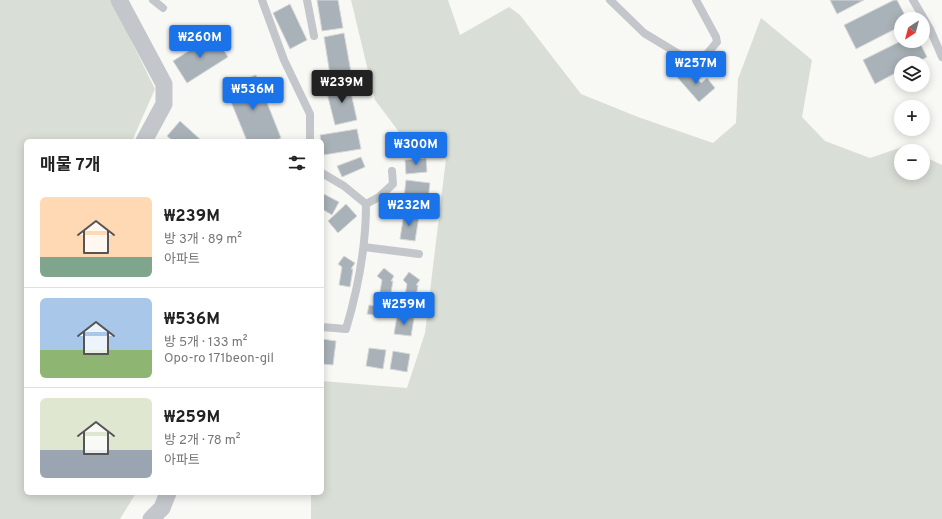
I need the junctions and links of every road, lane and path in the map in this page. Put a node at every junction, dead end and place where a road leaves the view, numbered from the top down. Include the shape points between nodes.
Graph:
1 (119, 0) edge
2 (153, 0) edge
3 (307, 0) edge
4 (610, 0) edge
5 (696, 0) edge
6 (913, 0) edge
7 (266, 1) edge
8 (162, 8) dead end
9 (314, 36) dead end
10 (942, 57) edge
11 (145, 139) edge
12 (310, 139) edge
13 (392, 171) dead end
14 (324, 173) edge
15 (366, 204) junction
16 (364, 247) junction
17 (419, 254) dead end
18 (324, 327) edge
19 (167, 495) edge
20 (151, 519) edge

1 - 11 street via 164,84 164,104
2 - 8 lane
3 - 9 lane
4 - 5 lane via 644,33 682,56 695,60 706,55 717,42
6 - 10 lane
7 - 12 lane via 284,60 310,114
13 - 15 lane via 393,184 379,197
14 - 15 lane
15 - 16 lane
16 - 17 lane
16 - 18 lane via 352,312 346,329
19 - 20 street via 162,508

